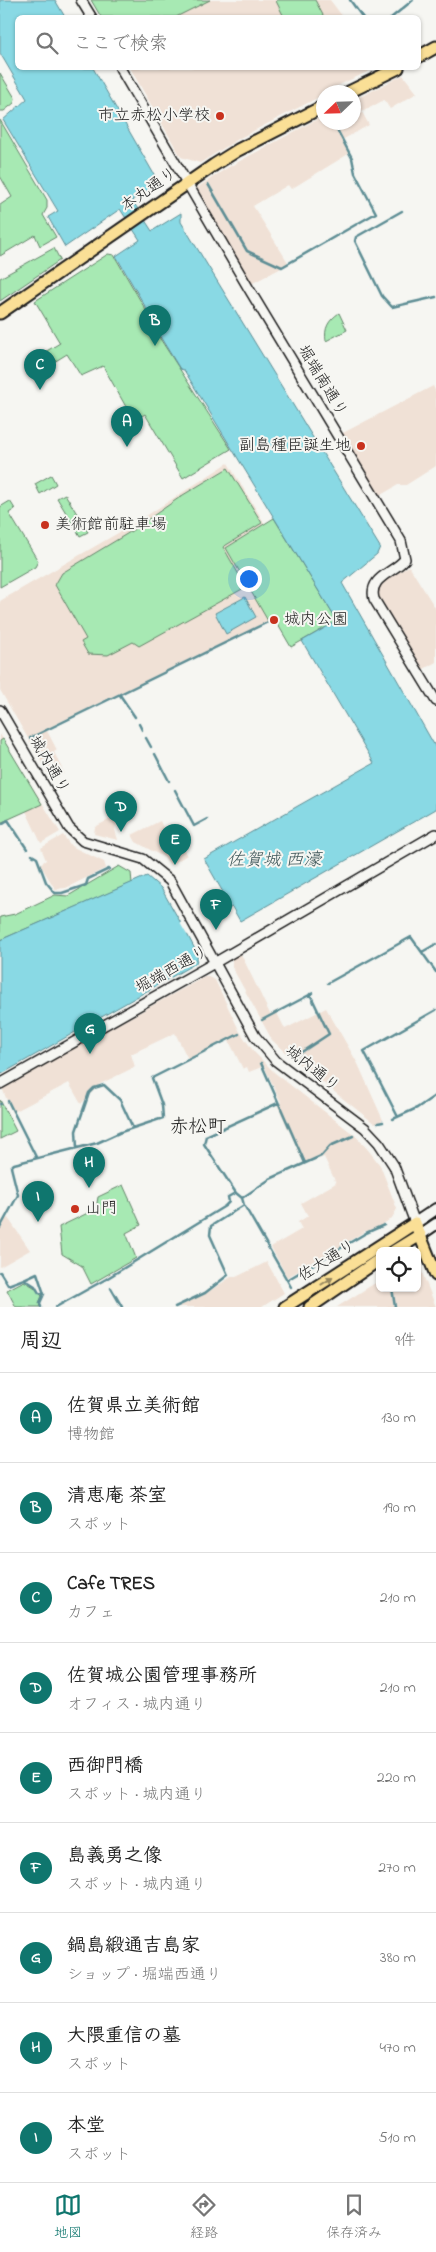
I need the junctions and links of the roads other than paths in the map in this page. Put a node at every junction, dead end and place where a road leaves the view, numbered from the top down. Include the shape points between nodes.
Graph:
1 (81, 0) edge
2 (90, 15) edge
3 (436, 48) edge
4 (421, 56) edge
5 (121, 70) edge
6 (394, 70) edge
7 (361, 86) edge
8 (316, 110) edge
9 (188, 183) junction
10 (0, 313) edge
11 (436, 701) edge
12 (0, 710) edge
13 (436, 834) edge
14 (216, 962) junction
15 (0, 1084) edge
16 (436, 1209) edge
17 (415, 1223) junction
18 (436, 1224) edge
19 (420, 1235) junction
20 (400, 1247) edge
21 (376, 1262) edge
22 (436, 1275) edge
23 (285, 1307) edge
24 (310, 1307) edge

1 - 2 street
3 - 4 main road
5 - 9 street, 堀端南通り
6 - 7 main road
8 - 9 main road, 本丸通り via 238,150
9 - 10 main road, 本丸通り
9 - 11 street, 堀端南通り via 401,541 406,559 377,580 372,591
12 - 14 street, 城内通り via 69,828 83,841 150,863 170,881
13 - 14 street, 堀端西通り
14 - 15 street, 堀端西通り
14 - 17 street, 城内通り via 255,1036 276,1061 379,1142 394,1166
16 - 17 main road, 佐大通り
17 - 19 main road
23 -> 17 main road, 佐大通り
18 - 19 main road
19 - 20 main road
19 - 22 main road
21 - 24 main road, 佐大通り

